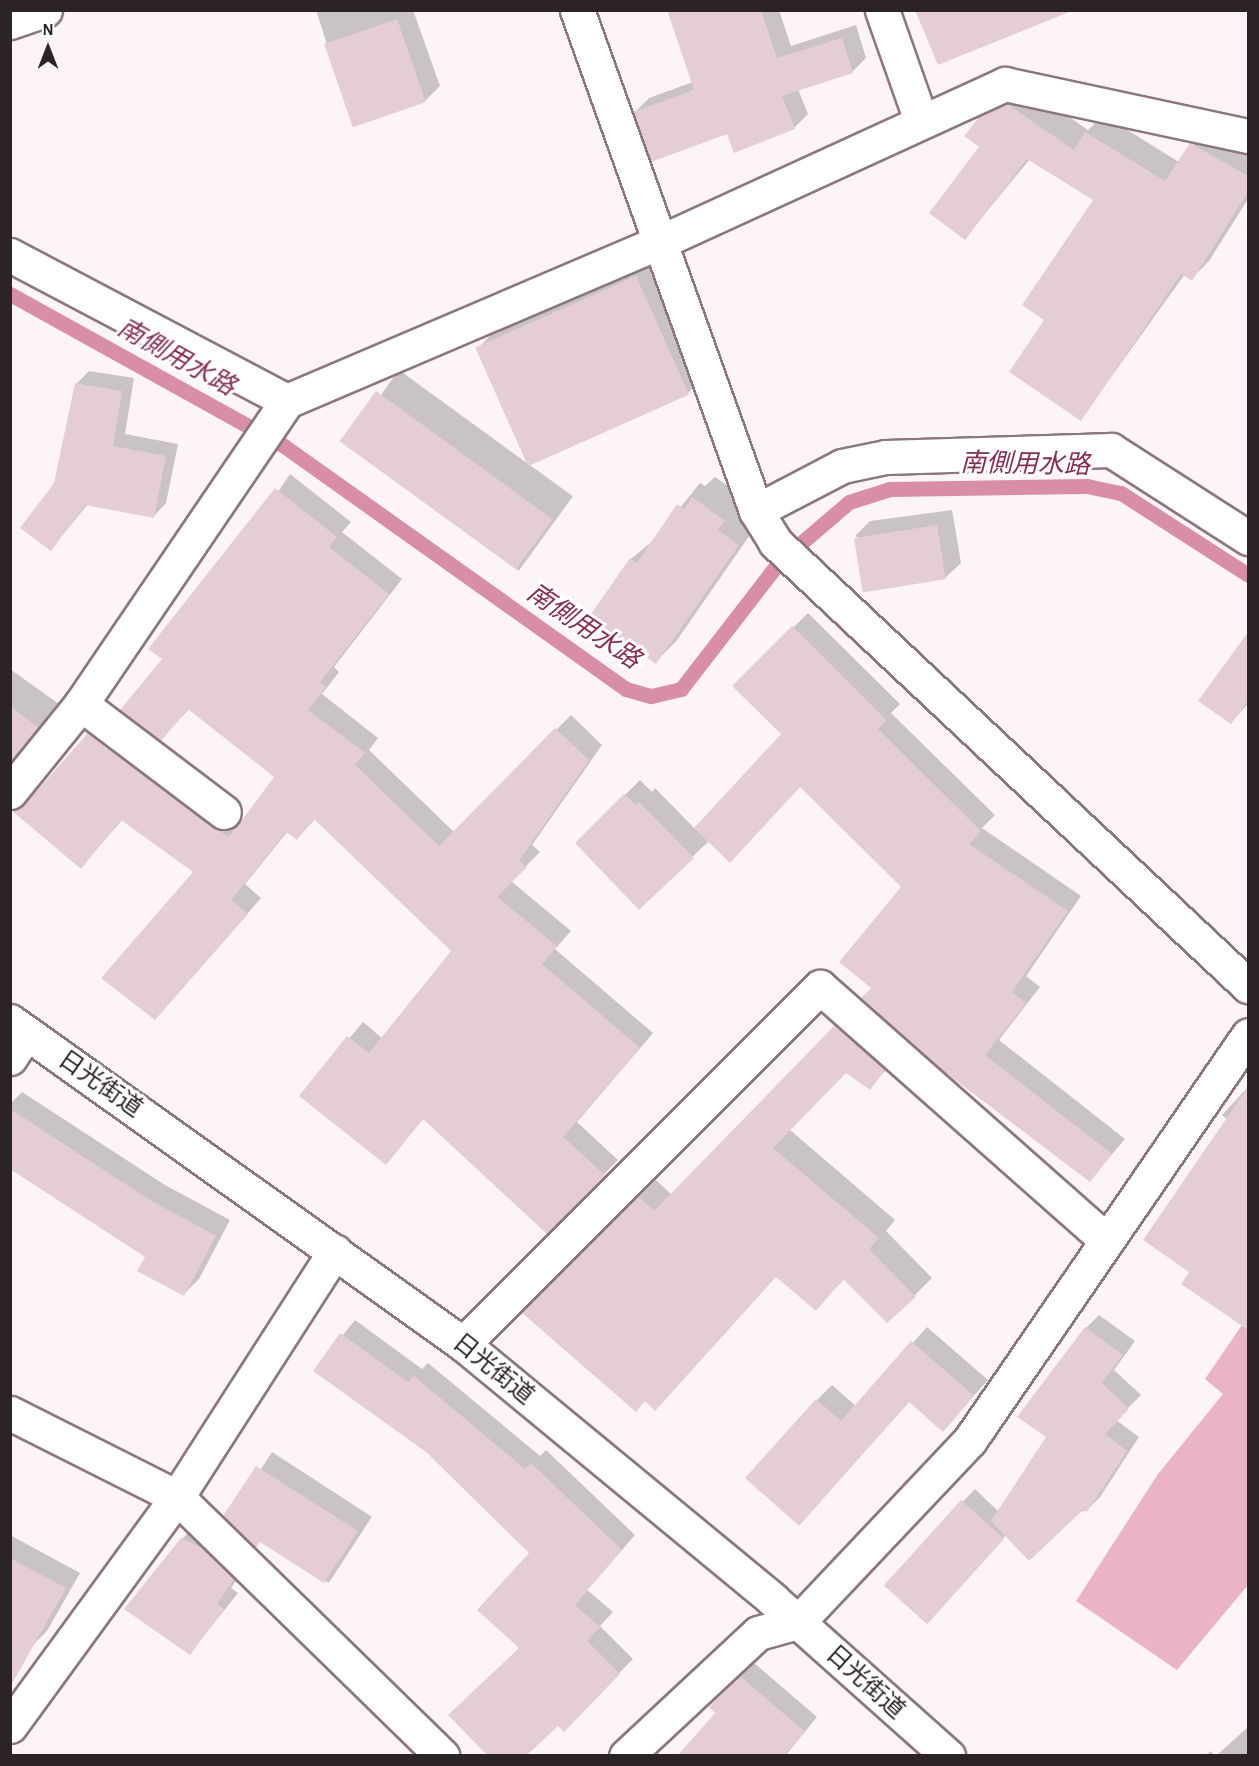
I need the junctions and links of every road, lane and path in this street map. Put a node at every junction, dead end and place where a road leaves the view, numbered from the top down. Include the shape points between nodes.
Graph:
1 (45, 10) edge
2 (577, 10) edge
3 (882, 10) edge
4 (10, 22) edge
5 (921, 121) junction
6 (1248, 136) edge
7 (658, 243) junction
8 (10, 255) edge
9 (280, 411) junction
10 (756, 511) junction
11 (1248, 538) edge
12 (81, 704) junction
13 (10, 792) edge
14 (224, 812) dead end
15 (1248, 986) edge
16 (1248, 1035) edge
17 (16, 1037) edge
18 (1107, 1241) junction
19 (335, 1251) junction
20 (463, 1344) junction
21 (10, 1413) edge
22 (177, 1497) junction
23 (798, 1622) junction
24 (10, 1726) edge
25 (442, 1755) edge
26 (626, 1755) edge
27 (948, 1755) edge

1 - 4 main road
2 - 7 main road
3 - 5 main road
5 - 6 main road via 1005,84
5 - 7 main road
7 - 9 main road
7 - 10 main road
8 - 9 main road
9 - 12 main road
10 - 11 main road via 842,466 886,457 1111,450
10 - 15 main road via 775,542
12 - 13 main road
12 - 14 main road
16 - 18 main road
17 - 19 main road, 日光街道
18 - 20 main road via 820,987
18 - 23 main road via 970,1440
19 - 20 main road, 日光街道
19 - 22 main road
20 - 23 main road, 日光街道
21 - 22 main road
22 - 24 main road
22 - 25 main road
23 - 26 main road via 758,1633
23 - 27 main road, 日光街道

